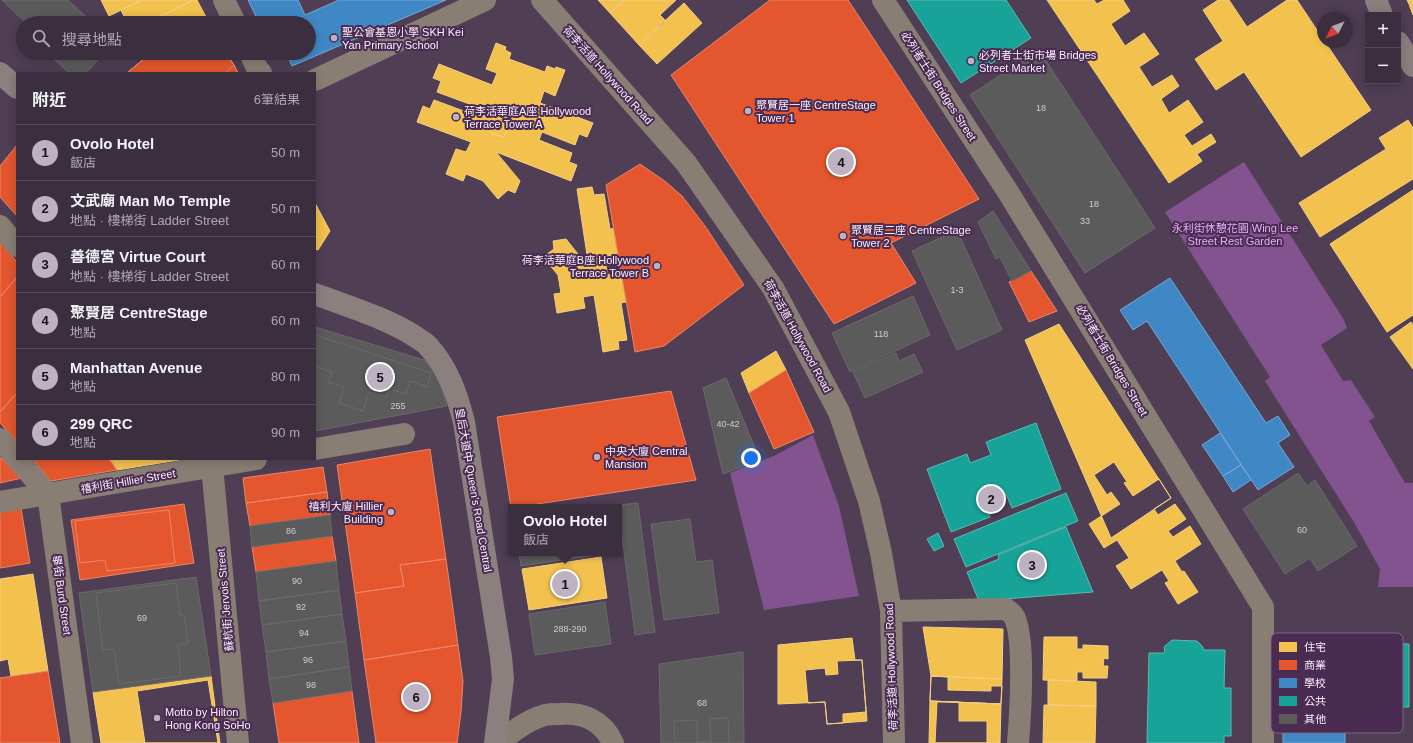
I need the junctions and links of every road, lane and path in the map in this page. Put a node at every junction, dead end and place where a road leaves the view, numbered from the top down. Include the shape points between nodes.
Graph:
1 (224, 0) edge
2 (485, 0) edge
3 (542, 0) edge
4 (883, 0) edge
5 (1376, 0) edge
6 (1381, 12) edge
7 (232, 16) edge
8 (1401, 47) edge
9 (1413, 66) edge
10 (0, 73) edge
11 (316, 80) edge
12 (16, 87) edge
13 (0, 226) edge
14 (16, 245) edge
15 (316, 294) edge
16 (404, 434) dead end
17 (0, 439) edge
18 (316, 449) edge
19 (16, 458) edge
20 (18, 460) edge
21 (244, 460) edge
22 (209, 463) edge
23 (48, 494) junction
24 (0, 502) edge
25 (891, 611) junction
26 (82, 743) edge
27 (238, 743) edge
28 (496, 743) edge
29 (613, 743) edge
30 (894, 743) edge
31 (1018, 743) edge
32 (1263, 743) edge

1 - 7 street
2 - 11 street
3 - 25 street, 荷李活道 Hollywood Road via 686,162 773,288 839,412 868,501 881,553
4 - 32 street, 必列者士街 Bridges Street via 1008,192 1263,607
5 - 6 main road
8 - 9 main road
10 - 12 main road
13 - 14 street
15 - 28 main road, 皇后大道中 Queen's Road Central via 393,325 427,344 440,360 457,396 464,422 501,656 503,679
16 - 18 street
17 - 19 street
20 - 23 street
21 - 22 street, 禧利街 Hillier Street
22 - 23 street, 禧利街 Hillier Street
22 - 27 street, 蘇杭街 Jervois Street
23 - 24 street, 禧利街 Hillier Street
23 - 26 street, 畢街 Burd Street
25 - 30 street, 荷李活道 Hollywood Road
25 - 31 street via 1006,609 1013,615 1020,634 1021,691
28 - 29 street via 515,729 546,714 570,713 586,716 599,723

